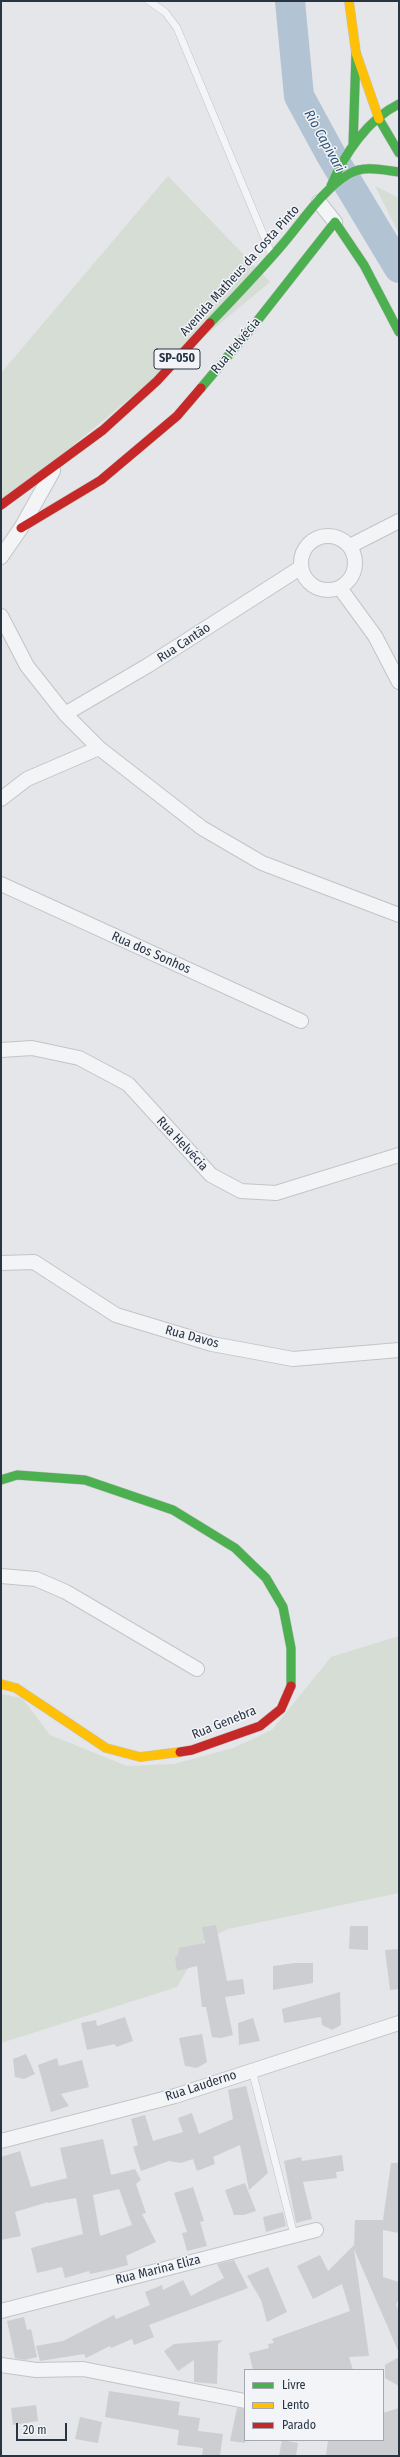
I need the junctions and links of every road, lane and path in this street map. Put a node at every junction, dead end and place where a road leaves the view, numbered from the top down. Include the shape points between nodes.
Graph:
1 (149, 1) edge
2 (349, 1) edge
3 (356, 53) junction
4 (399, 104) edge
5 (379, 119) junction
6 (353, 146) junction
7 (399, 153) edge
8 (399, 172) edge
9 (337, 179) junction
10 (320, 202) junction
11 (335, 222) junction
12 (272, 257) junction
13 (399, 332) edge
14 (56, 466) junction
15 (1, 505) edge
16 (399, 521) edge
17 (20, 528) junction
18 (350, 546) junction
19 (1, 557) edge
20 (300, 568) junction
21 (340, 588) junction
22 (1, 616) edge
23 (399, 682) edge
24 (64, 714) junction
25 (99, 748) junction
26 (1, 799) edge
27 (1, 884) edge
28 (399, 915) edge
29 (301, 1021) dead end
30 (1, 1050) edge
31 (399, 1155) edge
32 (1, 1263) edge
33 (399, 1350) edge
34 (1, 1480) edge
35 (1, 1576) edge
36 (197, 1669) dead end
37 (1, 1684) edge
38 (399, 2023) edge
39 (252, 2070) junction
40 (1, 2141) edge
41 (316, 2230) dead end
42 (294, 2235) junction
43 (1, 2311) edge
44 (1, 2365) edge
45 (244, 2401) edge

1 - 12 lane via 165,12 177,28
2 - 3 street
3 - 5 street
3 - 6 street
4 - 5 street, SP-050
5 - 6 street, SP-050
5 - 7 street
6 - 9 street, SP-050
8 - 9 street, SP-050 via 370,168
9 - 10 street, Avenida Matheus da Costa Pinto / SP-050
10 - 11 street
10 - 12 street, Avenida Matheus da Costa Pinto / SP-050
11 - 13 street via 364,265
11 - 17 street, Rua Helvécia via 254,325 176,416 101,480
12 - 14 street, Avenida Matheus da Costa Pinto / SP-050 via 157,381 103,430
14 - 15 street, Avenida Matheus da Costa Pinto / SP-050
14 - 17 street
16 - 18 street
17 - 19 street
18 - 20 street via 332,535 322,535 305,547 300,557
18 - 21 street via 355,557 354,569 349,580
20 - 21 street via 304,577 315,587 330,590
20 - 24 street, Rua Cantão via 148,666
21 - 23 street via 376,636
22 - 24 street via 27,666
24 - 25 street
25 - 26 street via 27,779
25 - 28 street via 202,828 262,863
27 - 29 street, Rua dos Sonhos
30 - 31 street, Rua Helvécia via 32,1048 79,1058 128,1084 211,1175 241,1191 276,1193
32 - 33 street, Rua Davos via 34,1262 116,1315 212,1344 293,1359
34 - 37 street, Rua Genebra via 18,1475 85,1480 173,1510 235,1548 266,1578 283,1607 291,1648 291,1687 280,1709 260,1726 192,1750 140,1757 106,1748 16,1688
35 - 36 street via 36,1579 66,1592
38 - 39 street, Rua Lauderno
39 - 40 street, Rua Lauderno via 175,2096
39 - 42 lane
41 - 42 street, Rua Marina Eliza
42 - 43 street, Rua Marina Eliza
44 - 45 street via 36,2370 83,2369

